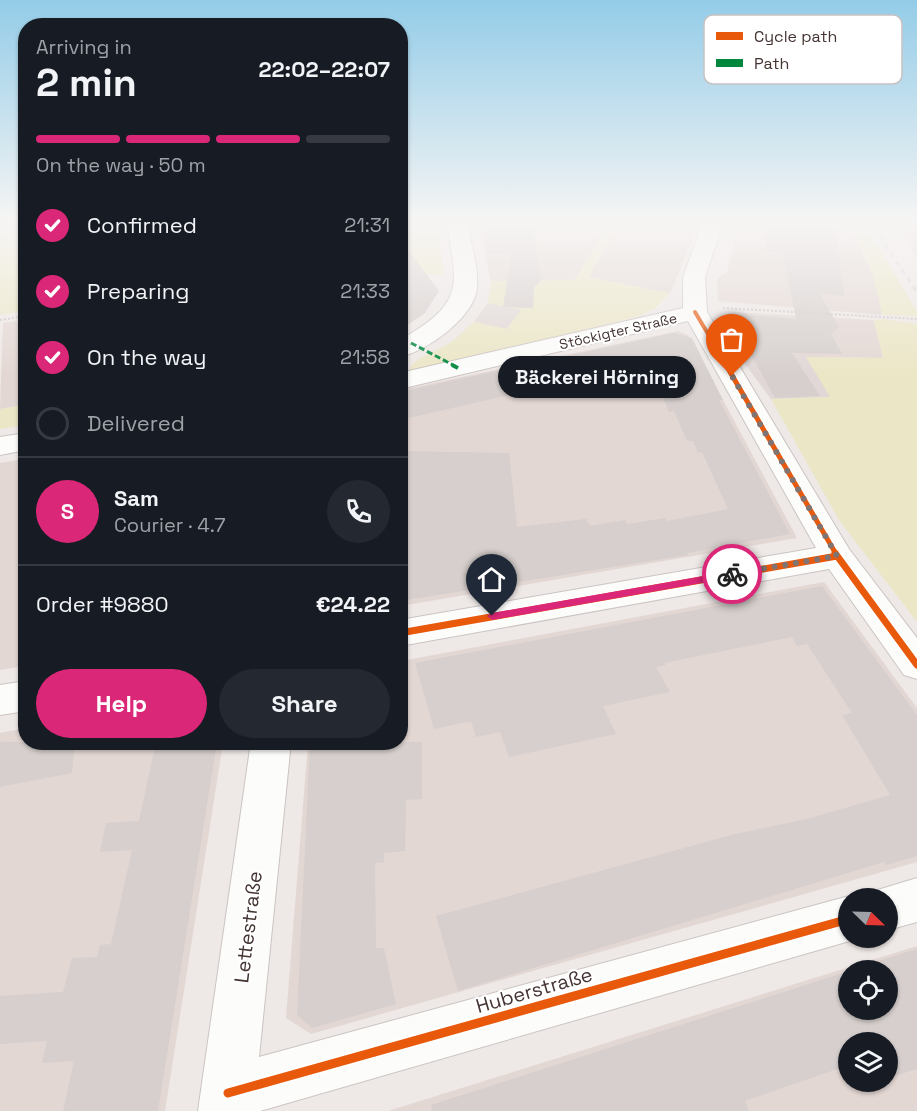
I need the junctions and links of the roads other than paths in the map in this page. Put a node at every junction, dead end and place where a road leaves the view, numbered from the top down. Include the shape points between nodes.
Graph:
1 (464, 272) edge
2 (696, 272) edge
3 (695, 312) junction
4 (408, 345) edge
5 (408, 379) edge
6 (18, 443) edge
7 (0, 446) edge
8 (837, 556) junction
9 (408, 632) edge
10 (917, 664) edge
11 (18, 697) edge
12 (0, 700) edge
13 (270, 750) edge
14 (917, 900) edge
15 (898, 905) edge
16 (838, 922) edge
17 (227, 1102) edge

1 - 4 street via 464,295 451,314
2 - 3 street
3 - 5 street, Stöckigter Straße
3 - 8 street
6 - 7 street
8 - 9 street
8 - 10 street
11 - 12 street
13 - 17 street, Lettestraße
14 - 15 street
16 - 17 street, Huberstraße

